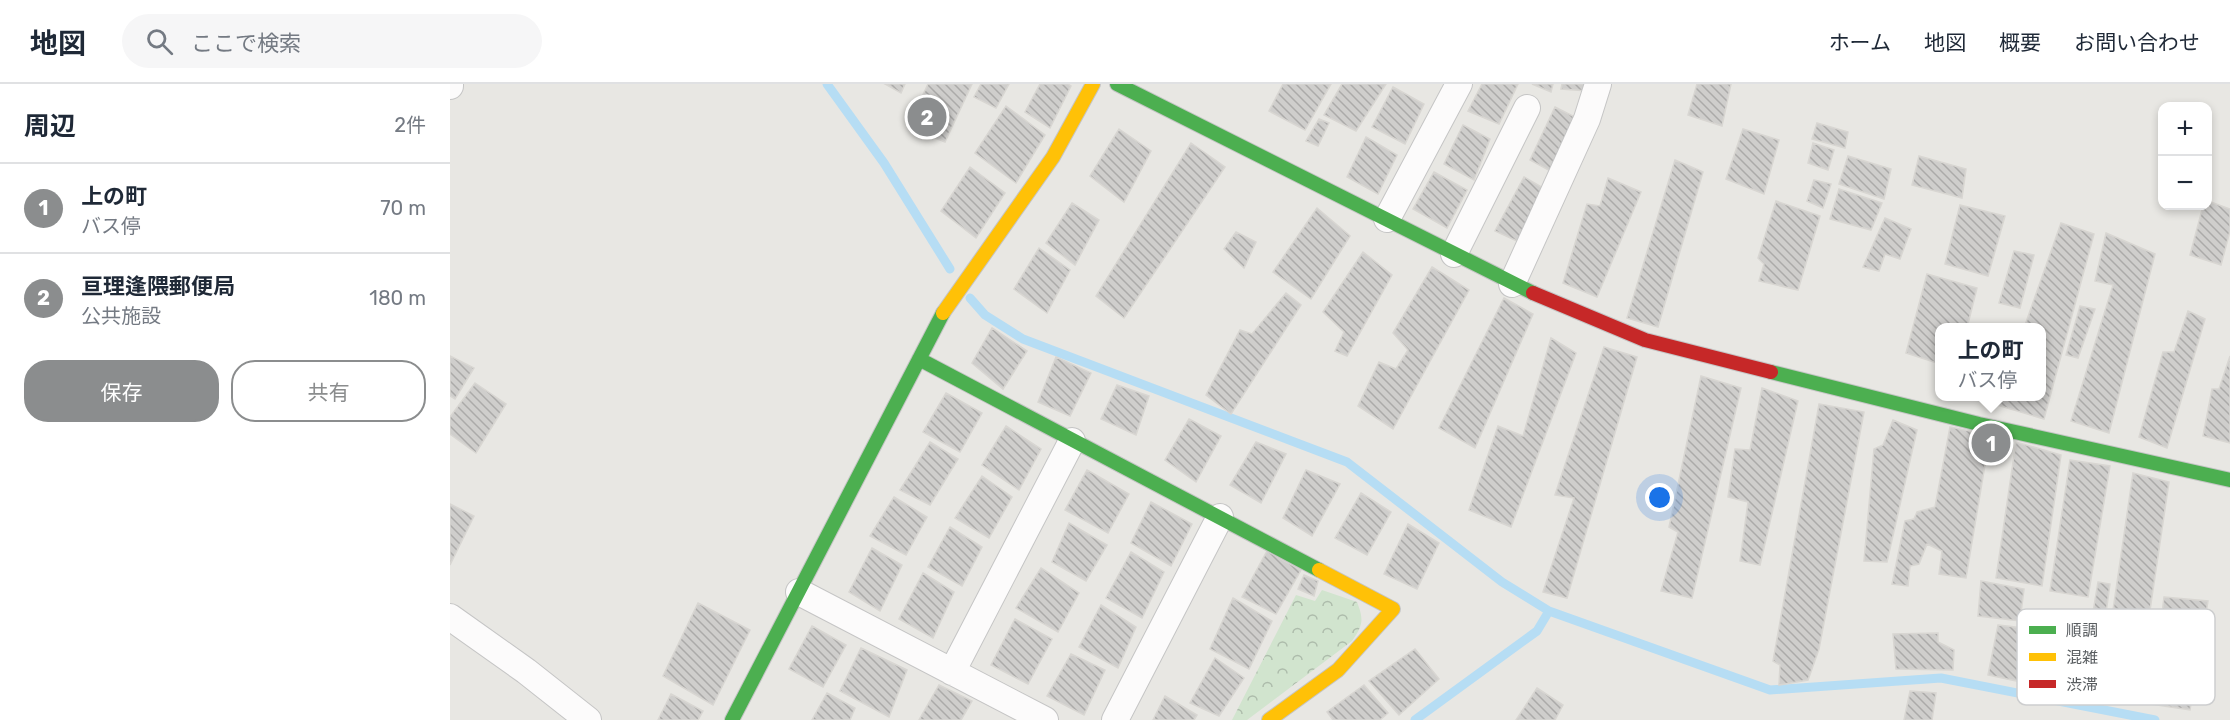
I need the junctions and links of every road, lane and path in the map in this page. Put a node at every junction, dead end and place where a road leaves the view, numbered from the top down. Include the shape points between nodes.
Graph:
1 (1093, 84) edge
2 (1117, 84) edge
3 (1459, 84) edge
4 (1598, 84) edge
5 (1527, 108) dead end
6 (1387, 219) junction
7 (1454, 254) junction
8 (1512, 284) junction
9 (919, 359) junction
10 (1072, 441) junction
11 (2230, 480) edge
12 (1220, 517) junction
13 (799, 592) junction
14 (450, 617) edge
15 (952, 672) junction
16 (588, 720) edge
17 (732, 720) edge
18 (1045, 720) edge
19 (1115, 720) edge
20 (1269, 720) edge

1 - 9 street via 1053,157 948,303
2 - 6 street
3 - 6 street
4 - 8 street via 1587,119
5 - 7 street
6 - 7 street
7 - 8 street
8 - 11 street via 1645,340 1979,424
9 - 10 street
9 - 13 street
10 - 12 street
10 - 15 street
12 - 19 street
12 - 20 street via 1393,609 1338,670
13 - 15 street
13 - 17 street
14 - 16 street
15 - 18 street

